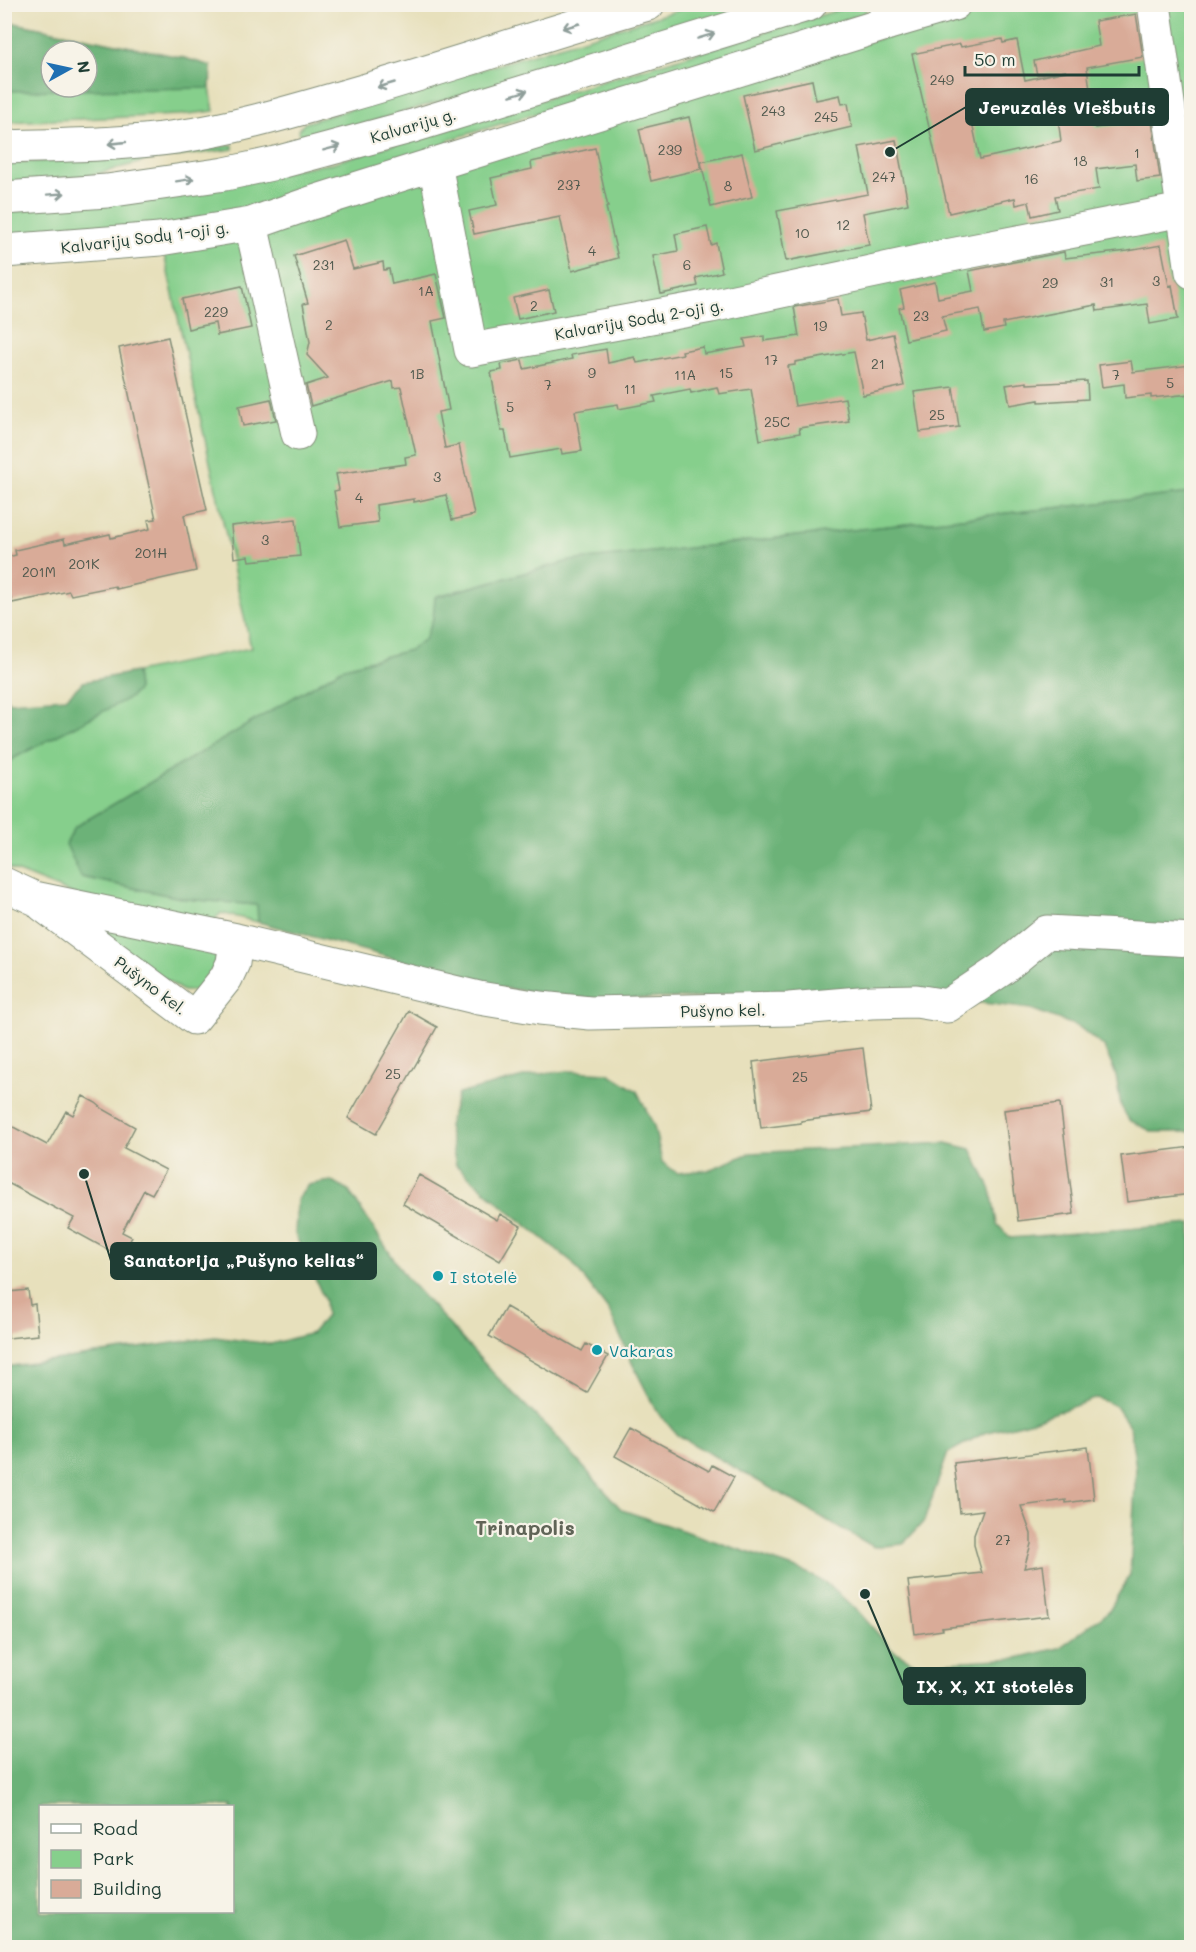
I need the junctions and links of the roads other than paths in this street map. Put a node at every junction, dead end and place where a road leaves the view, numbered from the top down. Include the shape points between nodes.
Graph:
1 (648, 4) edge
2 (810, 4) edge
3 (954, 4) edge
4 (1154, 4) edge
5 (887, 14) edge
6 (264, 119) junction
7 (4, 147) edge
8 (276, 163) junction
9 (435, 164) junction
10 (4, 198) edge
11 (1182, 210) junction
12 (251, 224) junction
13 (4, 251) edge
14 (1190, 253) edge
15 (298, 434) dead end
16 (4, 884) edge
17 (34, 898) junction
18 (237, 940) junction
19 (1191, 940) edge

1 -> 6 street
8 -> 2 street, Kalvarijų g. via 413,126
3 - 5 street
4 - 11 street
5 - 9 street
6 -> 7 street via 176,137 108,144
6 - 8 street
10 -> 8 street, Kalvarijų g. via 179,181
9 - 11 street, Kalvarijų Sodų 2-oji g. via 471,350 711,306
9 - 12 street
11 - 14 street
12 - 13 street, Kalvarijų Sodų 1-oji g. via 160,239
12 - 15 street, Kalvarijų Sodų 1-oji g.
16 - 17 street, Pušyno kel.
17 - 18 street, Pušyno kel.
17 - 18 street, Pušyno kel. via 194,1018 226,978
18 - 19 street, Pušyno kel. via 479,998 590,1013 789,1009 916,1001 947,1006 1047,932

